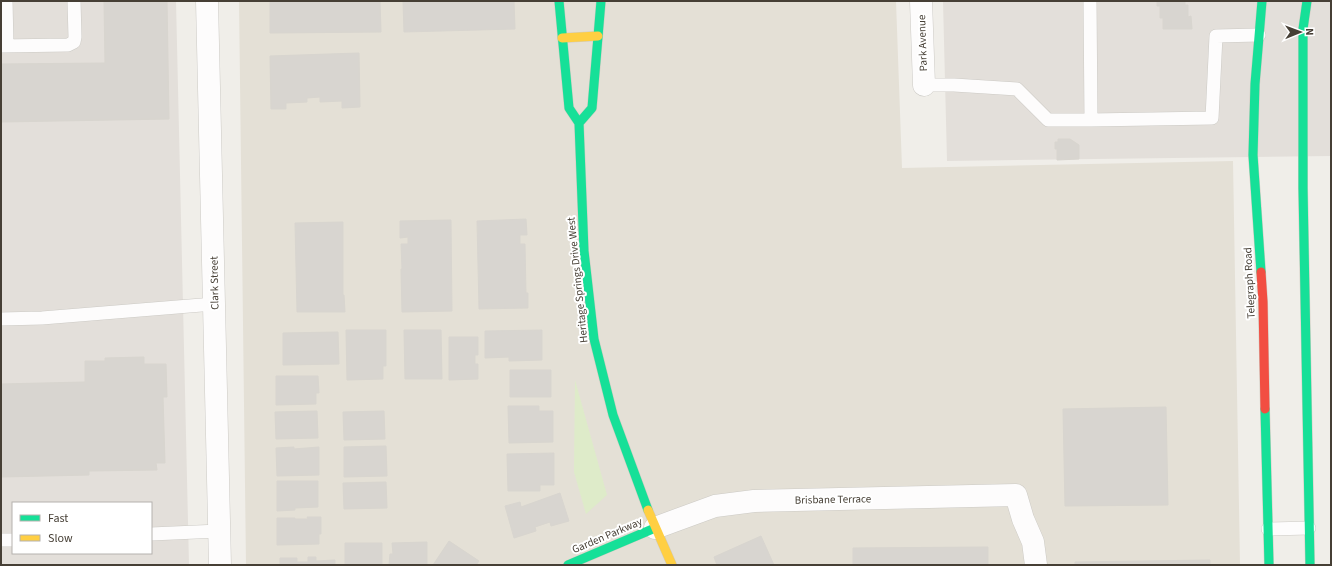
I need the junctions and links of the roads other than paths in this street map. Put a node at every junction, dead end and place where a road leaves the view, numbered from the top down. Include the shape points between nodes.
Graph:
1 (6, 1) edge
2 (74, 1) edge
3 (207, 1) edge
4 (559, 1) edge
5 (601, 1) edge
6 (921, 1) edge
7 (1090, 1) edge
8 (1262, 1) edge
9 (1307, 1) edge
10 (1259, 35) junction
11 (598, 36) junction
12 (562, 38) junction
13 (4, 46) edge
14 (924, 85) joint
15 (1091, 120) junction
16 (579, 123) junction
17 (214, 304) junction
18 (1, 319) edge
19 (655, 528) junction
20 (1309, 528) junction
21 (1268, 529) junction
22 (219, 531) junction
23 (152, 534) edge
24 (1, 540) edge
25 (12, 540) edge
26 (220, 565) edge
27 (568, 565) edge
28 (672, 565) edge
29 (1036, 565) edge
30 (1269, 565) edge
31 (1310, 565) edge

1 - 13 lane
2 - 13 lane via 74,42 68,45
3 - 17 street, Clark Street
4 - 12 main road, Heritage Springs Drive West
5 - 11 main road
6 - 14 street, Park Avenue
7 - 15 lane
8 - 10 main road, Telegraph Road
9 - 20 main road via 1303,28
10 - 15 lane via 1216,36 1212,118
10 - 21 main road, Telegraph Road via 1253,155 1263,302
11 - 12 main road
11 - 16 main road via 592,108
12 - 16 main road, Heritage Springs Drive West via 569,108
14 - 15 lane via 1016,89 1048,120
16 - 19 main road, Heritage Springs Drive West via 584,251 594,339 613,415
17 - 18 lane
17 - 22 street, Clark Street
19 - 27 main road, Garden Parkway
19 - 28 main road, Heritage Springs Drive West
19 - 29 street, Brisbane Terrace via 715,506 754,500 1016,495 1022,519 1033,542
20 - 21 lane
20 - 31 main road
21 - 30 main road, Telegraph Road
22 - 23 lane
22 - 26 street, Clark Street
24 - 25 lane

